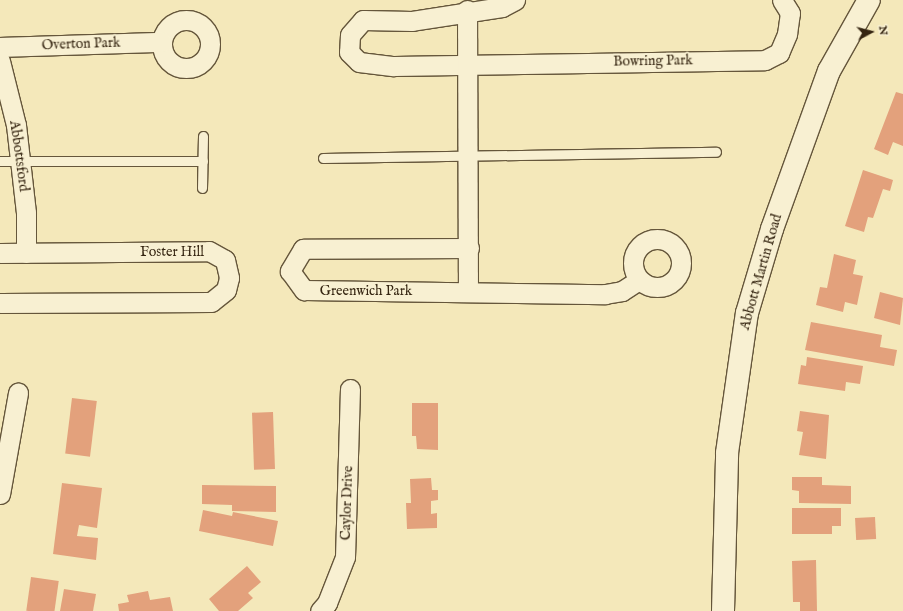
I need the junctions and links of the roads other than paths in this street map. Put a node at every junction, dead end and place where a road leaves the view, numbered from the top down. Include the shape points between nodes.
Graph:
1 (515, 0) edge
2 (782, 0) edge
3 (869, 0) edge
4 (467, 10) junction
5 (162, 42) dead end
6 (0, 47) edge
7 (468, 63) junction
8 (0, 64) edge
9 (203, 136) dead end
10 (716, 152) dead end
11 (468, 155) junction
12 (323, 158) dead end
13 (0, 161) edge
14 (20, 161) junction
15 (203, 161) junction
16 (202, 188) dead end
17 (469, 248) junction
18 (0, 253) edge
19 (26, 253) junction
20 (639, 280) dead end
21 (468, 292) junction
22 (0, 303) edge
23 (350, 389) dead end
24 (18, 393) dead end
25 (0, 494) edge
26 (320, 611) edge
27 (723, 611) edge

1 - 4 street, Bowring Park via 502,7
2 - 7 street, Bowring Park via 790,13 787,34 779,53 765,60
3 - 27 main road, Abbott Martin Road via 829,71 772,229 747,313 727,459
4 - 7 street
4 - 7 street, Bowring Park via 412,21 363,20 350,35 349,52 359,62 394,66
5 - 6 street, Overton Park
7 - 11 street
8 - 14 street, Abbottsford via 16,125
9 - 15 lane
10 - 11 lane
11 - 12 lane
11 - 17 street
13 - 14 lane
14 - 15 lane
14 - 19 street, Abbottsford via 26,213
15 - 16 lane
17 - 21 street
17 - 21 street, Greenwich Park via 303,249 290,271 304,290
18 - 19 street, Foster Hill
19 - 22 street, Foster Hill via 209,251 225,260 229,278 226,290 211,302
20 - 21 street, Greenwich Park via 622,291 605,294
23 - 26 street, Caylor Drive via 345,557 327,603
24 - 25 street

